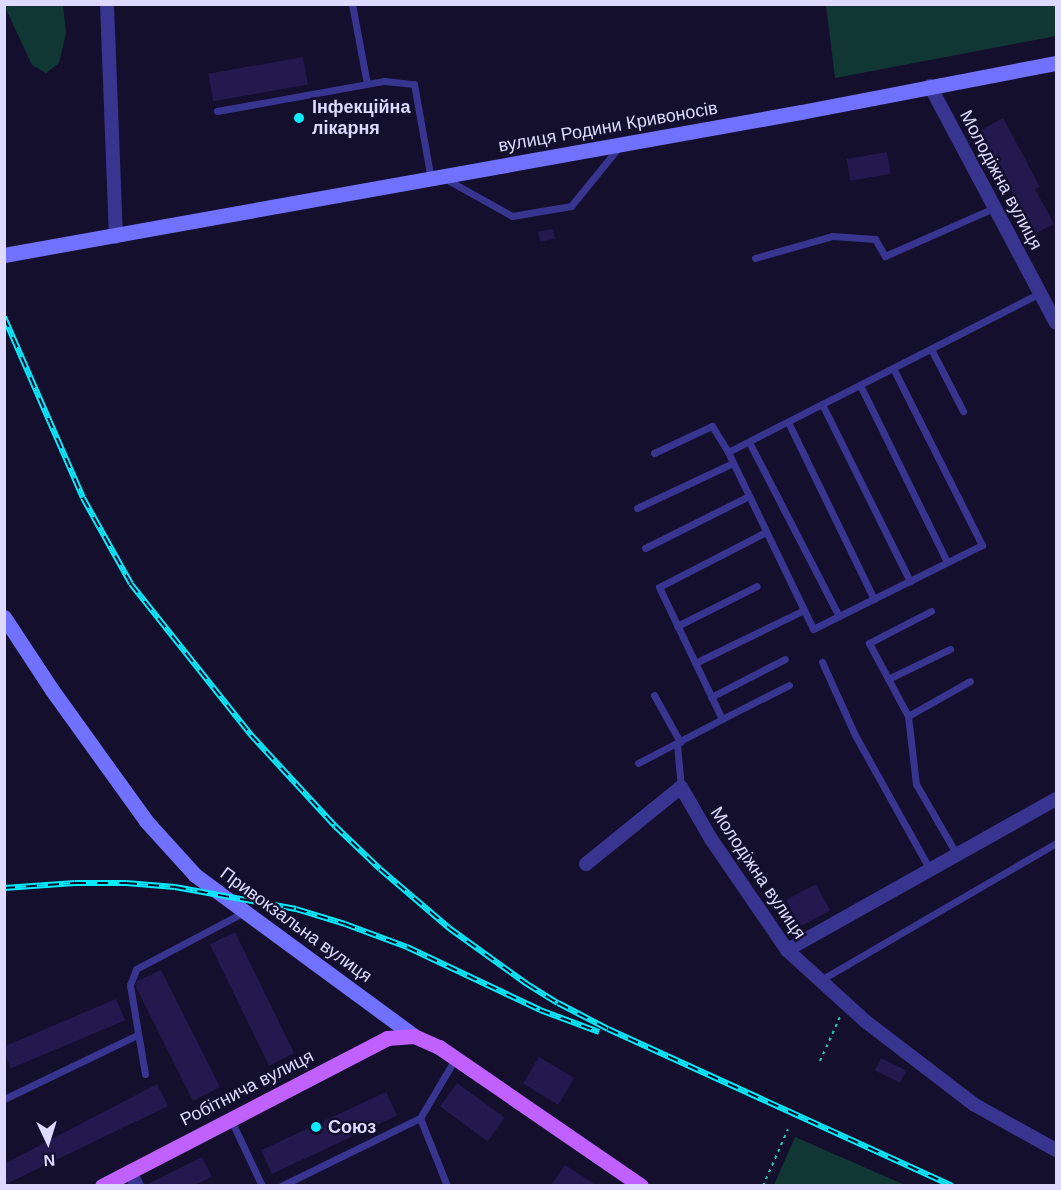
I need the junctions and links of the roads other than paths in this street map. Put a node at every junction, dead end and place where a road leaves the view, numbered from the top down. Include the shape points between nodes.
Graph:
1 (106, 4) edge
2 (352, 4) edge
3 (1056, 63) edge
4 (368, 84) junction
5 (930, 86) junction
6 (217, 111) dead end
7 (620, 145) junction
8 (436, 178) junction
9 (996, 207) junction
10 (116, 237) junction
11 (4, 255) edge
12 (755, 258) dead end
13 (1040, 293) junction
14 (1056, 323) edge
15 (931, 349) junction
16 (893, 368) junction
17 (860, 385) junction
18 (822, 404) junction
19 (963, 411) dead end
20 (788, 422) junction
21 (749, 442) junction
22 (728, 452) junction
23 (654, 453) dead end
24 (733, 462) junction
25 (749, 496) junction
26 (637, 508) dead end
27 (766, 532) junction
28 (645, 548) dead end
29 (947, 562) junction
30 (910, 580) junction
31 (758, 586) dead end
32 (874, 598) junction
33 (804, 610) junction
34 (932, 611) dead end
35 (839, 616) junction
36 (4, 617) edge
37 (677, 626) junction
38 (950, 649) dead end
39 (785, 659) dead end
40 (822, 662) dead end
41 (695, 663) junction
42 (888, 679) junction
43 (970, 681) dead end
44 (789, 685) dead end
45 (654, 695) dead end
46 (711, 697) junction
47 (908, 716) junction
48 (722, 719) junction
49 (678, 744) junction
50 (638, 763) dead end
51 (681, 787) junction
52 (1056, 799) edge
53 (1056, 843) edge
54 (957, 855) junction
55 (586, 864) dead end
56 (930, 870) junction
57 (244, 912) junction
58 (787, 950) junction
59 (819, 981) junction
60 (137, 1035) junction
61 (414, 1036) junction
62 (455, 1059) junction
63 (145, 1074) dead end
64 (4, 1099) edge
65 (420, 1118) junction
66 (231, 1119) junction
67 (1056, 1150) edge
68 (130, 1171) junction
69 (102, 1185) edge
70 (136, 1185) edge
71 (262, 1185) edge
72 (281, 1185) edge
73 (447, 1185) edge
74 (640, 1185) edge

1 - 10 street
2 - 4 lane
3 - 5 main road, вулиця Родини Кривоносів
4 - 6 lane
4 - 8 lane via 414,84
5 - 7 main road, вулиця Родини Кривоносів
5 - 9 street, Молодіжна вулиця
7 - 8 main road, вулиця Родини Кривоносів
7 - 8 lane via 571,206 512,216
8 - 10 main road, вулиця Родини Кривоносів
9 - 12 lane via 885,256 875,239 832,236
9 - 13 street, Молодіжна вулиця
10 - 11 main road, вулиця Родини Кривоносів
13 - 14 street, Молодіжна вулиця
13 - 15 lane
15 - 16 lane
15 - 19 lane
16 - 17 lane
16 - 29 lane via 982,545
17 - 18 lane
17 - 29 lane
18 - 20 lane
18 - 30 lane
20 - 21 lane
20 - 32 lane
21 - 22 lane
21 - 35 lane
22 - 23 lane via 712,426
22 - 24 lane
24 - 25 lane
24 - 26 lane
25 - 27 lane
25 - 28 lane
27 - 33 lane
27 - 37 lane via 659,587
29 - 30 lane
30 - 32 lane
31 - 37 lane
32 - 35 lane
33 - 35 lane via 813,629
33 - 41 lane
34 - 42 lane via 868,643
36 - 57 main road, Привокзальна вулиця via 146,821 195,875
37 - 41 lane
38 - 42 lane
39 - 46 lane
40 - 56 lane via 855,735
41 - 46 lane
42 - 47 lane
43 - 47 lane
44 - 48 lane
45 - 49 lane
46 - 48 lane
47 - 54 lane via 916,784
48 - 49 lane
49 - 50 lane
49 - 51 lane
51 - 55 street
51 - 58 street, Молодіжна вулиця
52 - 54 street
53 - 59 lane
54 - 56 street
56 - 58 street
57 - 60 lane via 136,969 130,986
57 - 61 main road, Привокзальна вулиця
58 - 59 street, Молодіжна вулиця
59 - 67 street, Молодіжна вулиця via 975,1105
60 - 63 lane
60 - 64 lane
61 - 62 main road, Привокзальна вулиця
61 - 66 main road, Робітнича вулиця via 387,1038
62 - 65 lane
62 - 74 main road, Привокзальна вулиця
65 - 72 lane
65 - 73 lane
66 - 68 main road, Робітнича вулиця
66 - 71 lane
68 - 69 main road, Робітнича вулиця
68 - 70 street

